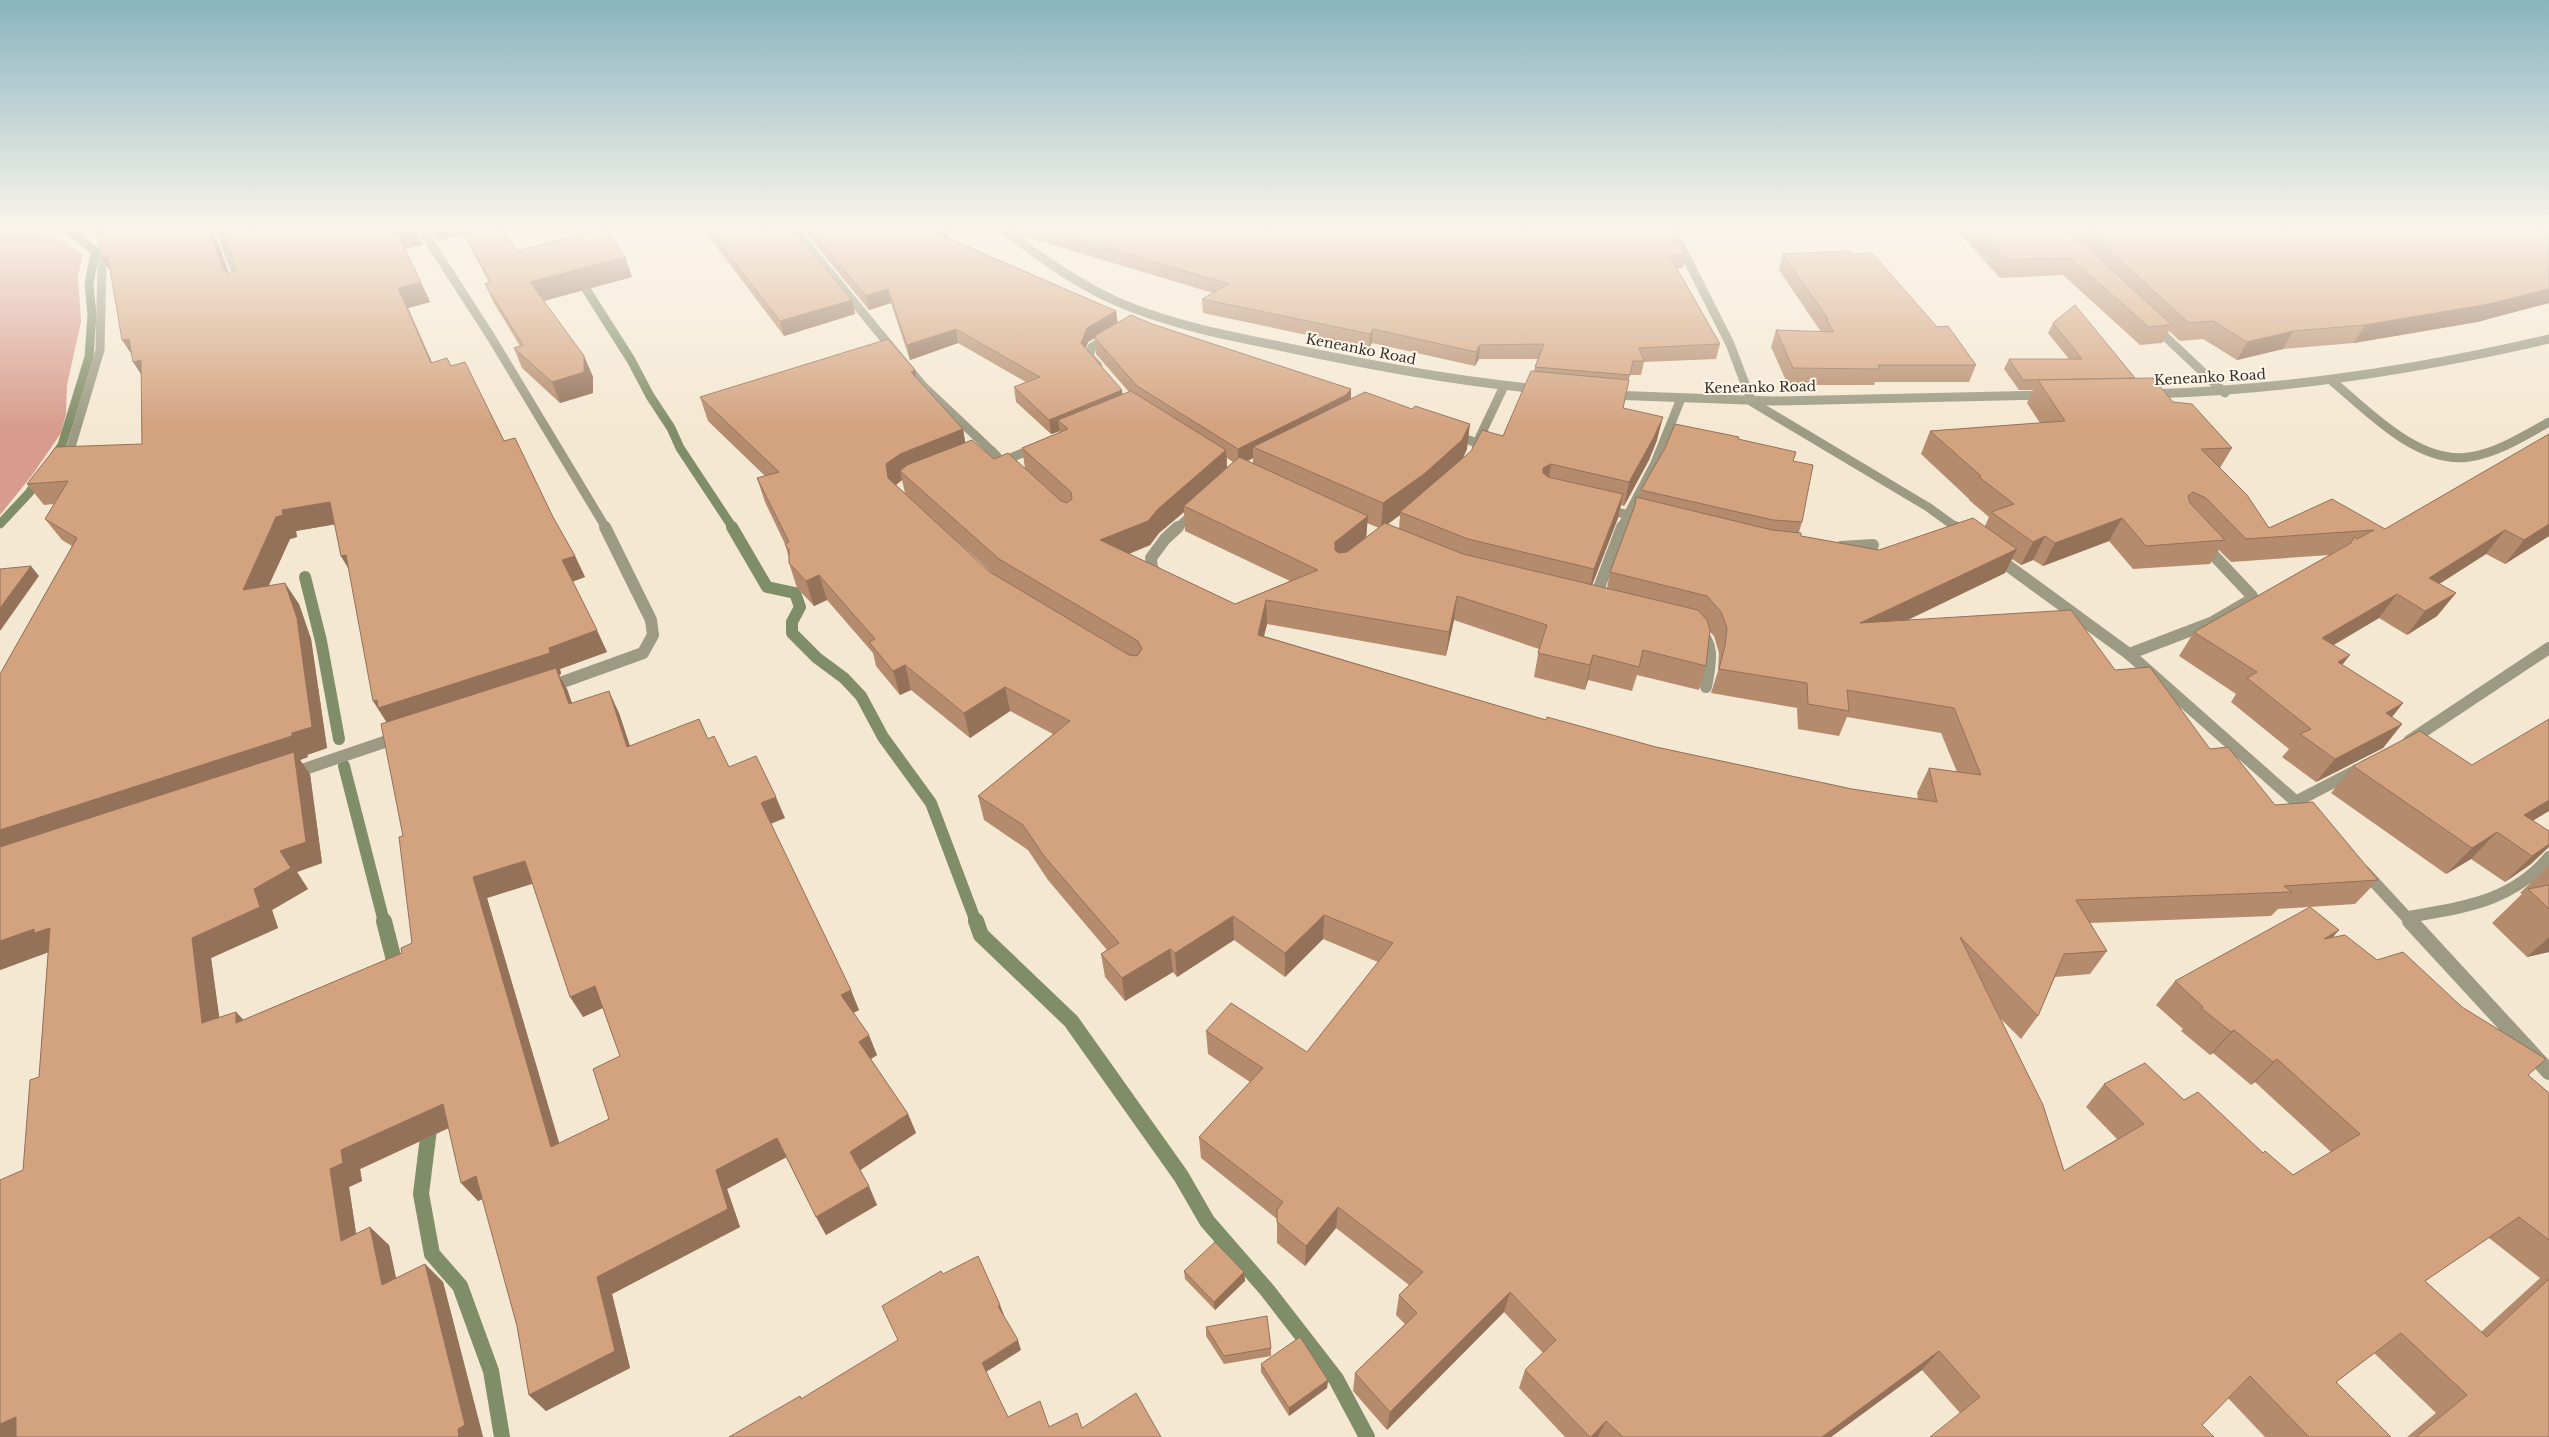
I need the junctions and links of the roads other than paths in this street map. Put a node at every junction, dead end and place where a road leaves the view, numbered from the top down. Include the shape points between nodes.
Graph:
1 (101, 294) edge
2 (464, 294) edge
3 (849, 294) edge
4 (1103, 294) edge
5 (1705, 294) edge
6 (1149, 314) junction
7 (2148, 320) edge
8 (1133, 323) edge
9 (1117, 332) edge
10 (2549, 340) edge
11 (1108, 378) edge
12 (2332, 381) junction
13 (1504, 386) junction
14 (1553, 390) edge
15 (2225, 393) junction
16 (2137, 394) edge
17 (1602, 395) edge
18 (2059, 395) edge
19 (1680, 401) junction
20 (1752, 402) junction
21 (2549, 422) edge
22 (1439, 430) edge
23 (1477, 442) junction
24 (1046, 443) edge
25 (992, 451) junction
26 (68, 456) edge
27 (1470, 456) edge
28 (964, 462) edge
29 (1208, 500) edge
30 (1590, 505) edge
31 (1626, 515) junction
32 (1654, 521) edge
33 (2194, 535) edge
34 (1873, 544) dead end
35 (1827, 548) edge
36 (1168, 584) edge
37 (1594, 602) edge
38 (1686, 625) edge
39 (2549, 648) edge
40 (2129, 654) junction
41 (1706, 687) edge
42 (537, 691) edge
43 (406, 735) edge
44 (2397, 749) edge
45 (2372, 763) edge
46 (276, 778) edge
47 (2298, 801) junction
48 (2317, 822) edge
49 (2549, 857) edge
50 (2356, 863) edge
51 (2409, 918) junction
52 (2549, 1072) edge

1 - 26 street via 100,350
2 - 42 street via 612,537 651,620 653,635 643,653
3 - 25 street via 923,386
4 - 6 street, Keneanko Road
5 - 20 street via 1730,344
6 - 8 street
6 - 13 street, Keneanko Road via 1237,338 1375,368
7 - 15 street
9 - 11 street via 1092,347 1089,356
10 - 12 street, Keneanko Road via 2419,369
12 - 15 street, Keneanko Road
12 - 21 street via 2399,436 2442,457 2458,458 2483,453 2511,443
13 - 14 street, Keneanko Road
13 - 23 street
15 - 16 street, Keneanko Road
17 - 19 street, Keneanko Road
18 - 20 street, Keneanko Road
19 - 20 street, Keneanko Road
19 - 31 street via 1655,463
20 - 40 street via 1928,507
22 - 23 street
23 - 27 street
24 - 25 street via 1006,464
25 - 28 street
29 - 36 street via 1165,539 1151,558 1152,569
30 - 31 street
31 - 32 street
31 - 37 street
33 - 40 street via 2252,596 2213,622
34 - 35 street
38 - 41 street via 1706,635 1712,646
39 - 44 street
40 - 47 street
43 - 46 street
45 - 47 street
47 - 48 street
49 - 51 street via 2540,870 2517,888 2483,902
50 - 51 street
51 - 52 street

